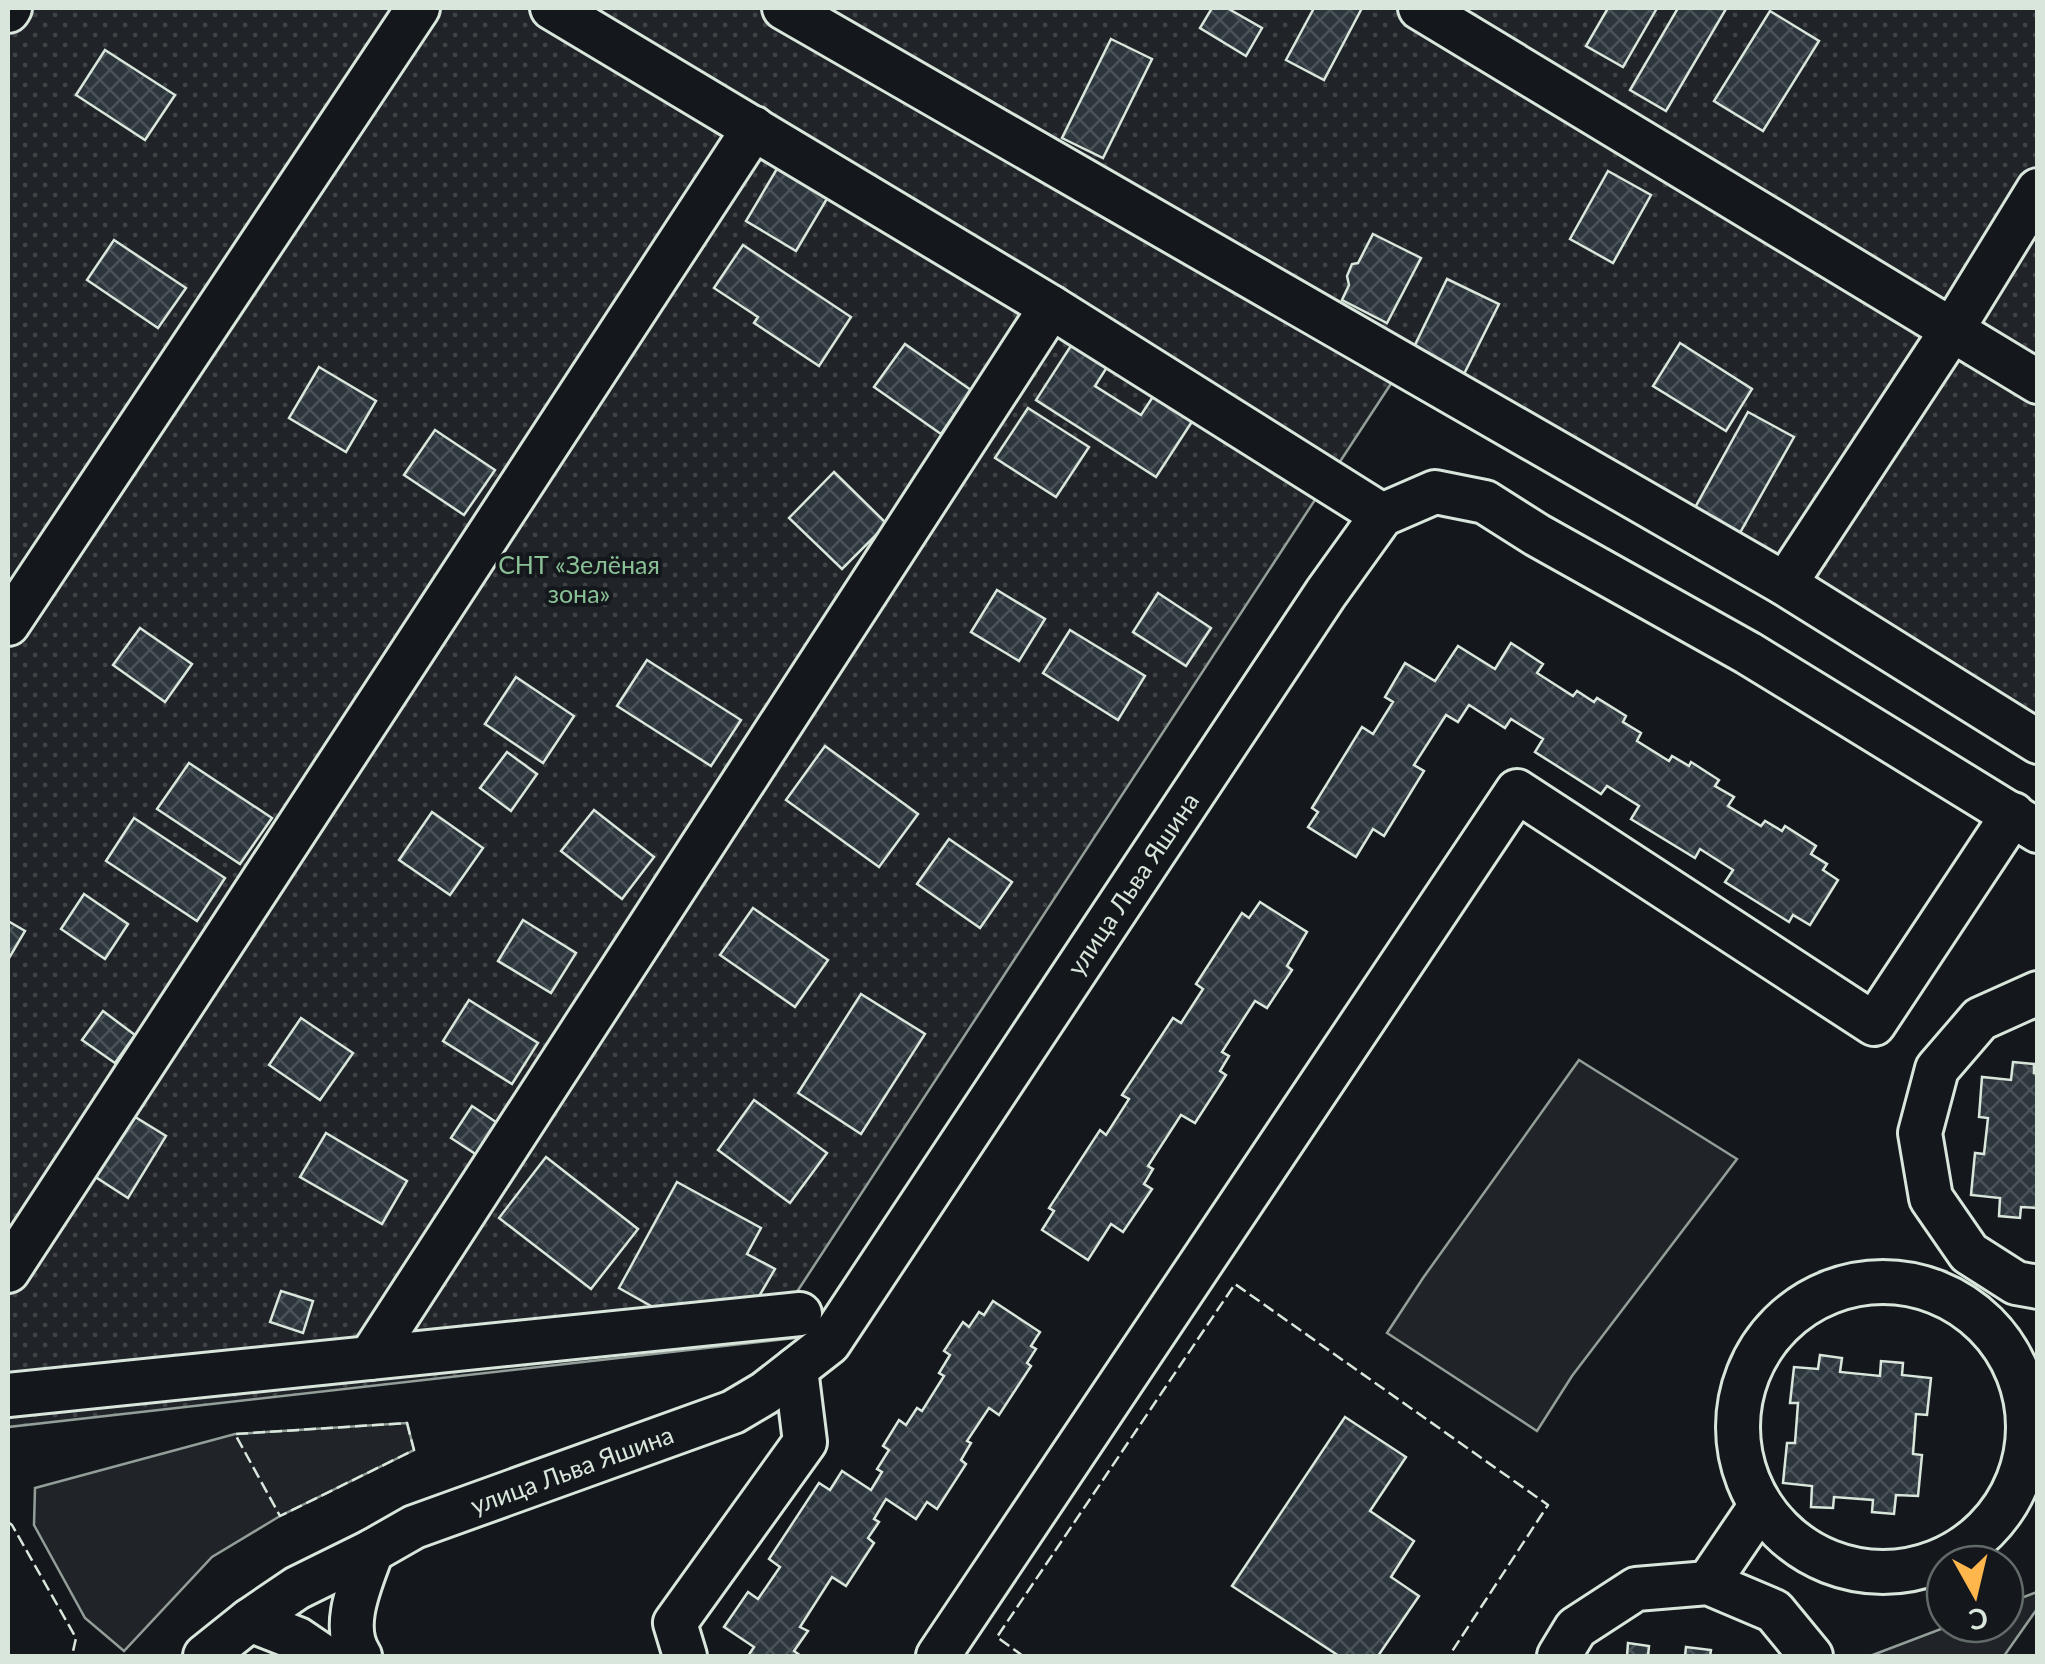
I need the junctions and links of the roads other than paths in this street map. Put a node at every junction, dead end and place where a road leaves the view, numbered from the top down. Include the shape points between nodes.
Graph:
1 (418, 8) edge
2 (552, 8) edge
3 (784, 8) edge
4 (1420, 8) edge
5 (754, 128) junction
6 (2038, 190) edge
7 (1051, 306) junction
8 (1952, 330) junction
9 (2038, 382) edge
10 (1382, 515) junction
11 (1785, 584) junction
12 (8, 624) edge
13 (2038, 742) edge
14 (2025, 822) edge
15 (2038, 993) edge
16 (1968, 1253) junction
17 (8, 1271) edge
18 (2038, 1287) edge
19 (1940, 1290) junction
20 (800, 1314) dead end
21 (370, 1358) junction
22 (796, 1369) junction
23 (8, 1395) edge
24 (1759, 1508) junction
25 (372, 1551) junction
26 (1708, 1583) junction
27 (250, 1620) junction
28 (205, 1656) edge
29 (323, 1656) edge
30 (360, 1656) edge
31 (684, 1656) edge
32 (938, 1656) edge
33 (1560, 1656) edge
34 (1811, 1656) edge

1 - 12 street
2 - 5 street
3 - 11 street
4 - 8 street
5 - 7 street
5 - 17 street
6 - 8 street
7 - 10 street
7 - 21 street
8 - 9 street
8 - 11 street
10 - 14 street via 1435,492 1485,502
10 - 22 street, улица Льва Яшина via 829,1343
11 - 13 street
14 - 32 street via 1874,1024 1517,791
15 - 16 street via 1980,1019 1938,1069 1920,1134 1931,1198
16 - 18 street via 2016,1283
16 - 19 street
19 - 24 street via 1866,1282 1818,1295 1770,1333 1741,1388 1737,1450
19 - 24 street via 2002,1338 2031,1411 2018,1488 1969,1548 1895,1574 1818,1560
20 - 21 street
21 - 23 street
22 - 25 street, улица Льва Яшина via 733,1412 414,1527
22 - 31 street via 805,1442 675,1624
24 - 26 street
25 - 27 street, улица Льва Яшина
25 - 30 street via 352,1606
26 - 33 street via 1636,1589 1576,1628
26 - 34 street via 1774,1611
27 - 28 street, улица Льва Яшина
27 - 29 street

